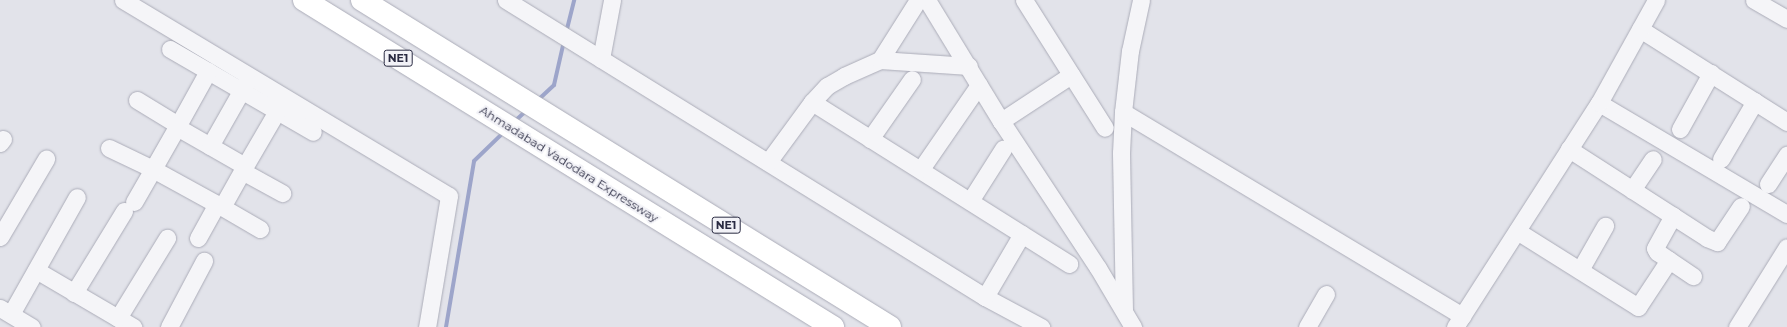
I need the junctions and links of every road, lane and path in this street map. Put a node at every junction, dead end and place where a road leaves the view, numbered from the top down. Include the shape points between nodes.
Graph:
1 (123, 0) edge
2 (304, 0) edge
3 (362, 0) edge
4 (506, 0) edge
5 (612, 0) edge
6 (918, 0) edge
7 (927, 0) edge
8 (1024, 0) edge
9 (1141, 0) edge
10 (1656, 0) edge
11 (1754, 0) edge
12 (1787, 19) edge
13 (1640, 29) junction
14 (170, 49) dead end
15 (601, 59) junction
16 (880, 60) junction
17 (968, 66) junction
18 (208, 71) junction
19 (1710, 73) junction
20 (1071, 75) junction
21 (250, 76) junction
22 (912, 79) dead end
23 (979, 85) junction
24 (242, 91) junction
25 (136, 100) dead end
26 (1755, 101) junction
27 (812, 102) junction
28 (1600, 103) junction
29 (277, 111) junction
30 (1123, 112) junction
31 (1001, 121) junction
32 (1787, 122) edge
33 (178, 126) junction
34 (1105, 128) dead end
35 (1680, 128) dead end
36 (313, 132) dead end
37 (870, 139) junction
38 (210, 146) junction
39 (109, 148) dead end
40 (1003, 149) dead end
41 (1569, 149) junction
42 (1787, 155) edge
43 (46, 159) dead end
44 (1653, 159) dead end
45 (1721, 159) dead end
46 (768, 162) junction
47 (153, 168) junction
48 (244, 168) junction
49 (921, 169) junction
50 (1768, 184) dead end
51 (1632, 190) junction
52 (282, 192) dead end
53 (78, 197) dead end
54 (970, 201) junction
55 (219, 206) junction
56 (1741, 206) dead end
57 (1787, 214) edge
58 (1674, 216) junction
59 (1605, 226) dead end
60 (260, 229) dead end
61 (1517, 231) junction
62 (1022, 234) junction
63 (0, 237) edge
64 (166, 238) dead end
65 (198, 238) dead end
66 (1784, 257) edge
67 (1669, 260) junction
68 (204, 261) dead end
69 (1069, 264) dead end
70 (36, 270) junction
71 (1580, 270) junction
72 (1693, 276) dead end
73 (74, 293) junction
74 (1326, 294) dead end
75 (985, 297) junction
76 (1124, 310) junction
77 (5, 311) edge
78 (118, 318) junction
79 (1459, 322) edge
80 (32, 327) edge
81 (133, 327) edge
82 (169, 327) edge
83 (427, 327) edge
84 (833, 327) edge
85 (890, 327) edge
86 (1041, 327) edge
87 (1133, 327) edge
88 (1307, 327) edge
89 (1737, 327) edge

1 - 21 street
2 - 84 highway, Ahmadabad Vadodara Expressway / NE1
3 - 85 highway, NE1
4 - 15 street
5 - 15 street
6 - 16 street
7 - 17 street
8 - 20 street
9 - 30 street via 1130,51
10 - 13 street
11 - 12 street
13 - 19 street
13 - 28 street
14 - 18 street
15 - 46 street
16 - 17 street
16 - 27 street via 827,86
17 - 23 street
18 - 24 street
18 - 33 street
19 - 26 street
19 - 35 street
20 - 31 street
20 - 34 street
21 - 24 street
21 - 83 street via 449,196
22 - 37 street
23 - 31 street
23 - 49 street
24 - 29 street
24 - 38 street
25 - 33 street
26 - 32 street
26 - 45 street
27 - 37 street
27 - 46 street
28 - 41 street
28 - 57 street
29 - 36 street
29 - 48 street
30 - 76 street via 1121,153
30 - 79 street
31 - 76 street
33 - 38 street
33 - 47 street
37 - 49 street
38 - 48 street
39 - 47 street
40 - 54 street
41 - 51 street
41 - 61 street
42 - 50 street
43 - 63 street
44 - 51 street
46 - 75 street
47 - 55 street
47 - 73 street
48 - 52 street
48 - 55 street
49 - 54 street
51 - 58 street
53 - 70 street
54 - 62 street
55 - 60 street
55 - 65 street
56 - 58 street via 1717,242
58 - 67 street via 1655,248
59 - 71 street
61 - 71 street
61 - 79 street
62 - 69 street
62 - 75 street
64 - 78 street
66 - 89 street
67 - 71 street via 1638,307
67 - 72 street
68 - 82 street
70 - 73 street
70 - 77 street
73 - 78 street
74 - 88 street
75 - 86 street
76 - 87 street
77 - 80 street
78 - 81 street

